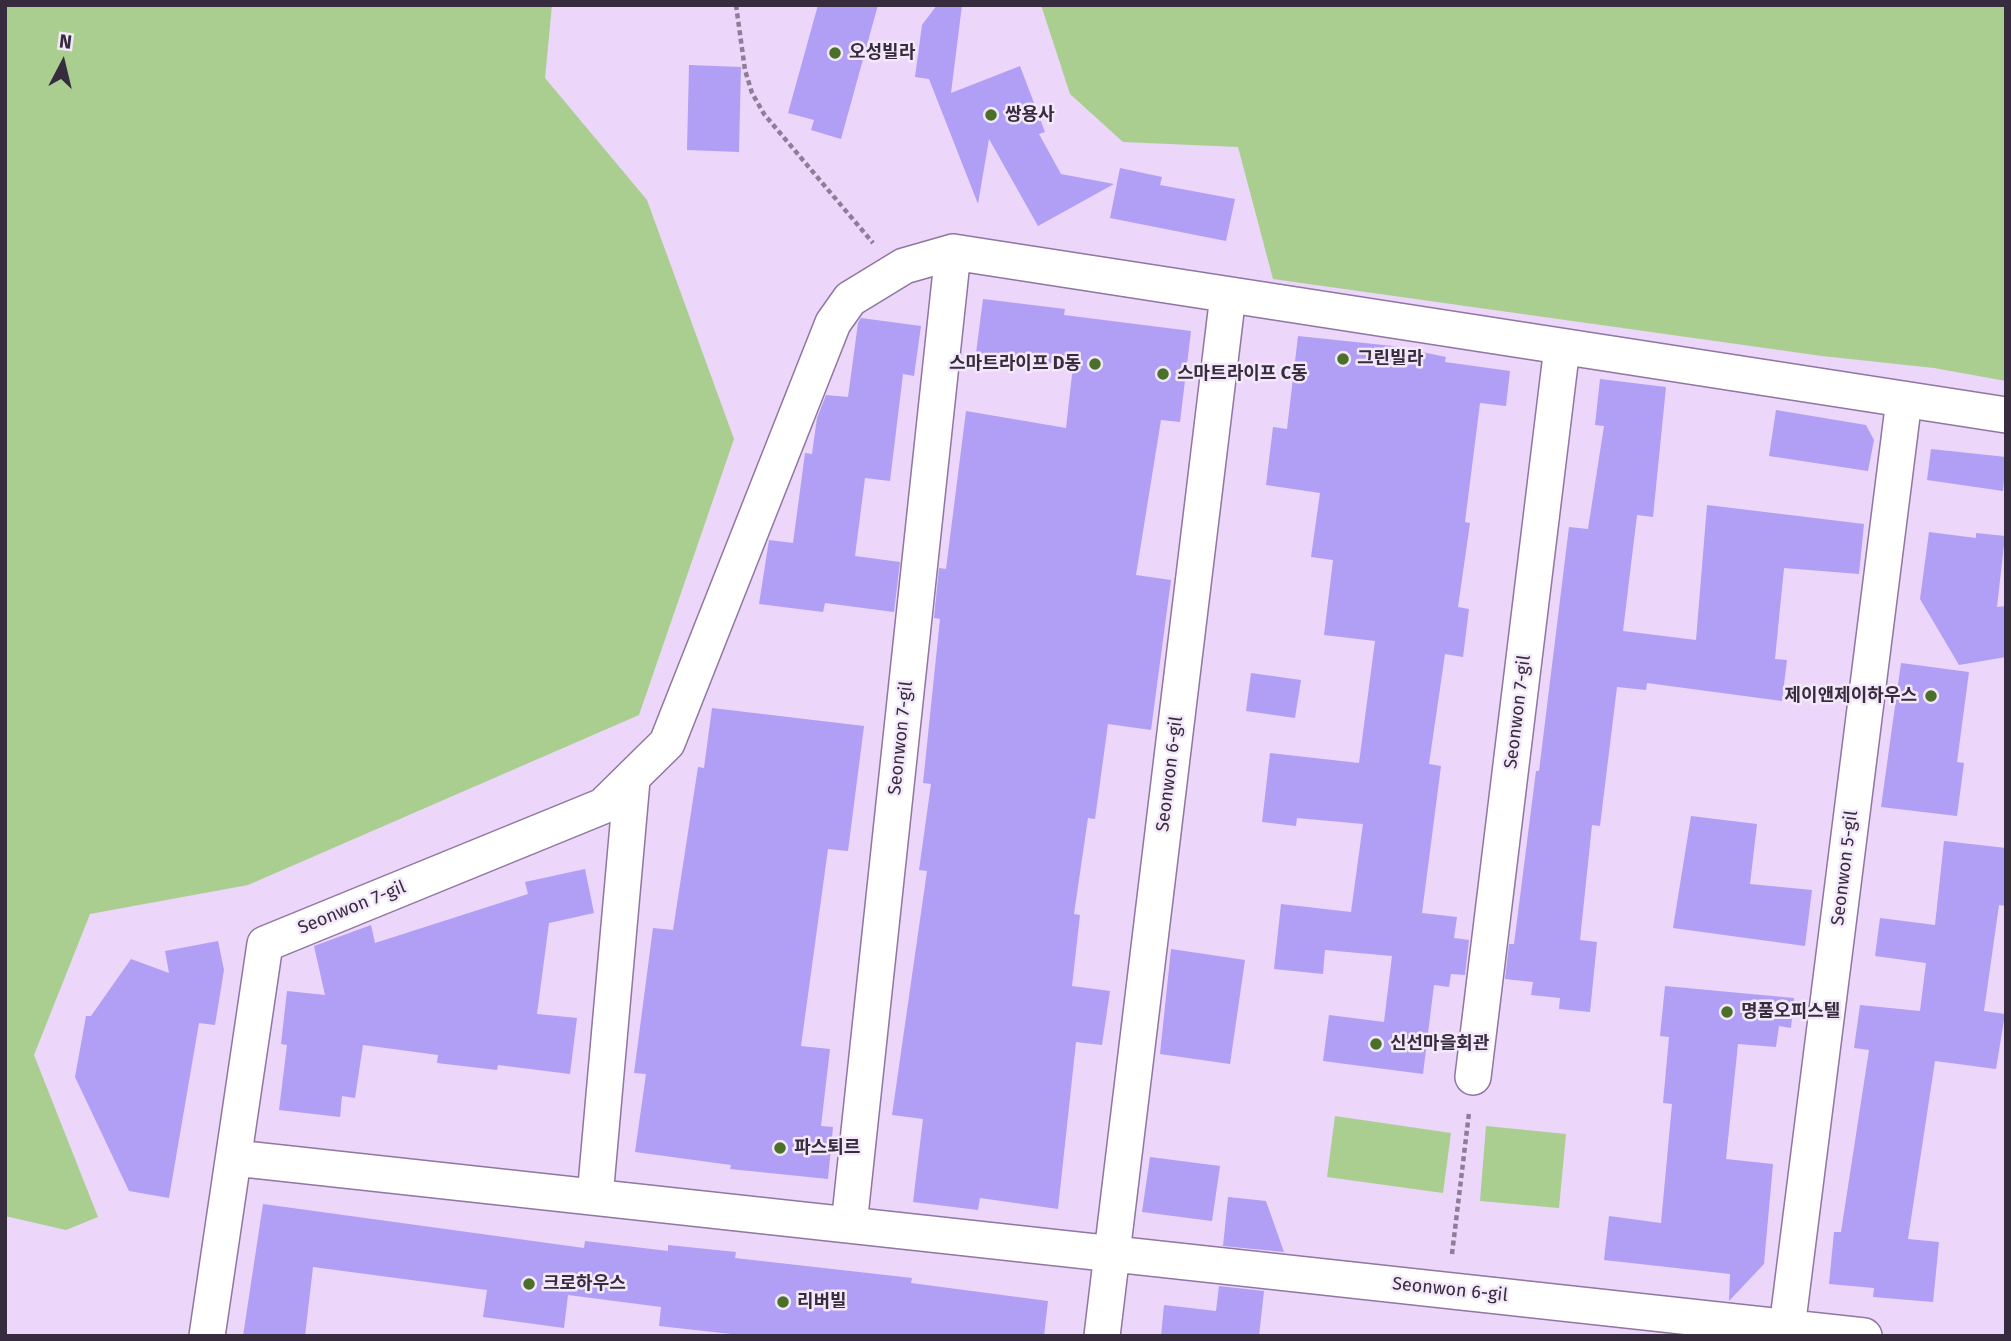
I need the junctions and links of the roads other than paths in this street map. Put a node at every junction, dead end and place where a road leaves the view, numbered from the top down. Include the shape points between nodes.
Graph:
1 (953, 252) junction
2 (1228, 295) junction
3 (1562, 347) junction
4 (1904, 400) junction
5 (2006, 415) edge
6 (632, 780) junction
7 (1473, 1077) dead end
8 (235, 1158) junction
9 (595, 1197) junction
10 (849, 1225) junction
11 (1112, 1253) junction
12 (1787, 1331) edge
13 (207, 1336) edge
14 (1102, 1336) edge
15 (1864, 1336) edge

1 - 2 street, Seonwon 7-gil
1 - 6 street, Seonwon 7-gil via 916,260 896,271 850,299 833,323 667,743
1 - 10 street, Seonwon 7-gil
2 - 3 street, Seonwon 7-gil
2 - 11 street, Seonwon 6-gil
3 - 4 street, Seonwon 7-gil
3 - 7 street, Seonwon 7-gil
4 - 5 street, Seonwon 7-gil
4 - 12 street, Seonwon 5-gil
6 - 8 street, Seonwon 7-gil via 603,806 265,944
6 - 9 street
8 - 9 street
8 - 13 street, Seonwon 7-gil
9 - 10 street
10 - 11 street
11 - 12 street, Seonwon 6-gil
11 - 14 street, Seonwon 6-gil
12 - 15 street

